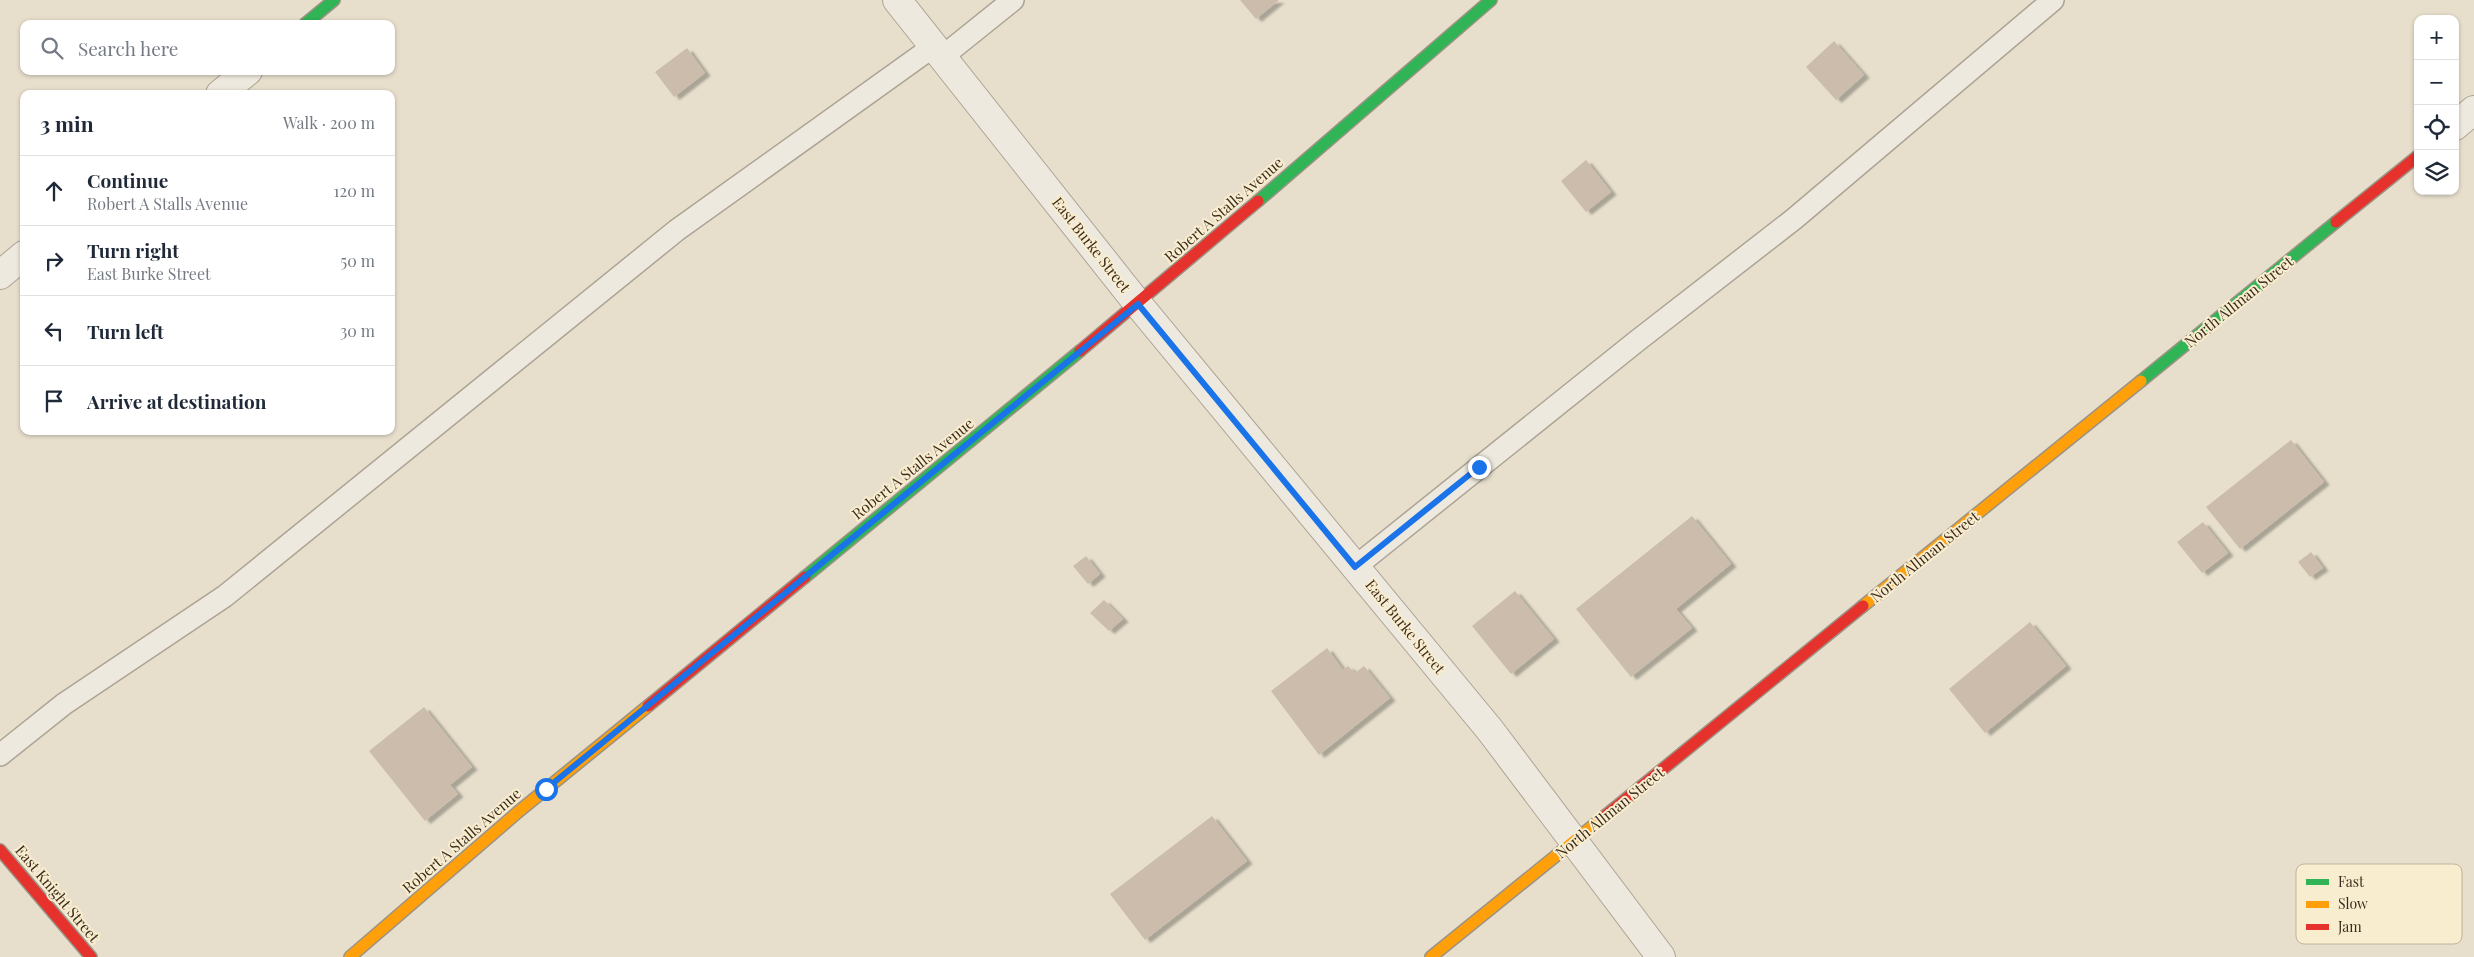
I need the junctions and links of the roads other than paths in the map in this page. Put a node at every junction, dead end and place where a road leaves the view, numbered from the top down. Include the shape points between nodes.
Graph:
1 (334, 0) edge
2 (897, 0) edge
3 (1013, 0) edge
4 (1492, 0) edge
5 (2053, 0) edge
6 (310, 20) edge
7 (938, 52) junction
8 (243, 75) edge
9 (225, 90) edge
10 (2474, 110) edge
11 (2459, 123) edge
12 (2414, 159) edge
13 (20, 258) edge
14 (0, 275) edge
15 (1138, 304) junction
16 (1355, 567) junction
17 (0, 755) edge
18 (1574, 842) junction
19 (0, 850) edge
20 (91, 957) edge
21 (350, 957) edge
22 (1430, 957) edge
23 (1661, 957) edge

1 - 6 street
2 - 7 street, East Burke Street
3 - 7 lane
4 - 15 street, Robert A Stalls Avenue
5 - 16 lane via 1794,218
7 - 15 street, East Burke Street
7 - 17 lane via 677,230 225,596 64,704
8 - 9 street
10 - 11 street
12 - 18 street, North Allman Street
13 - 14 street
15 - 16 street, East Burke Street
15 - 21 street, Robert A Stalls Avenue via 518,812
16 - 18 street, East Burke Street via 1490,730
18 - 22 street, North Allman Street
18 - 23 street, East Burke Street
19 - 20 street, East Knight Street

